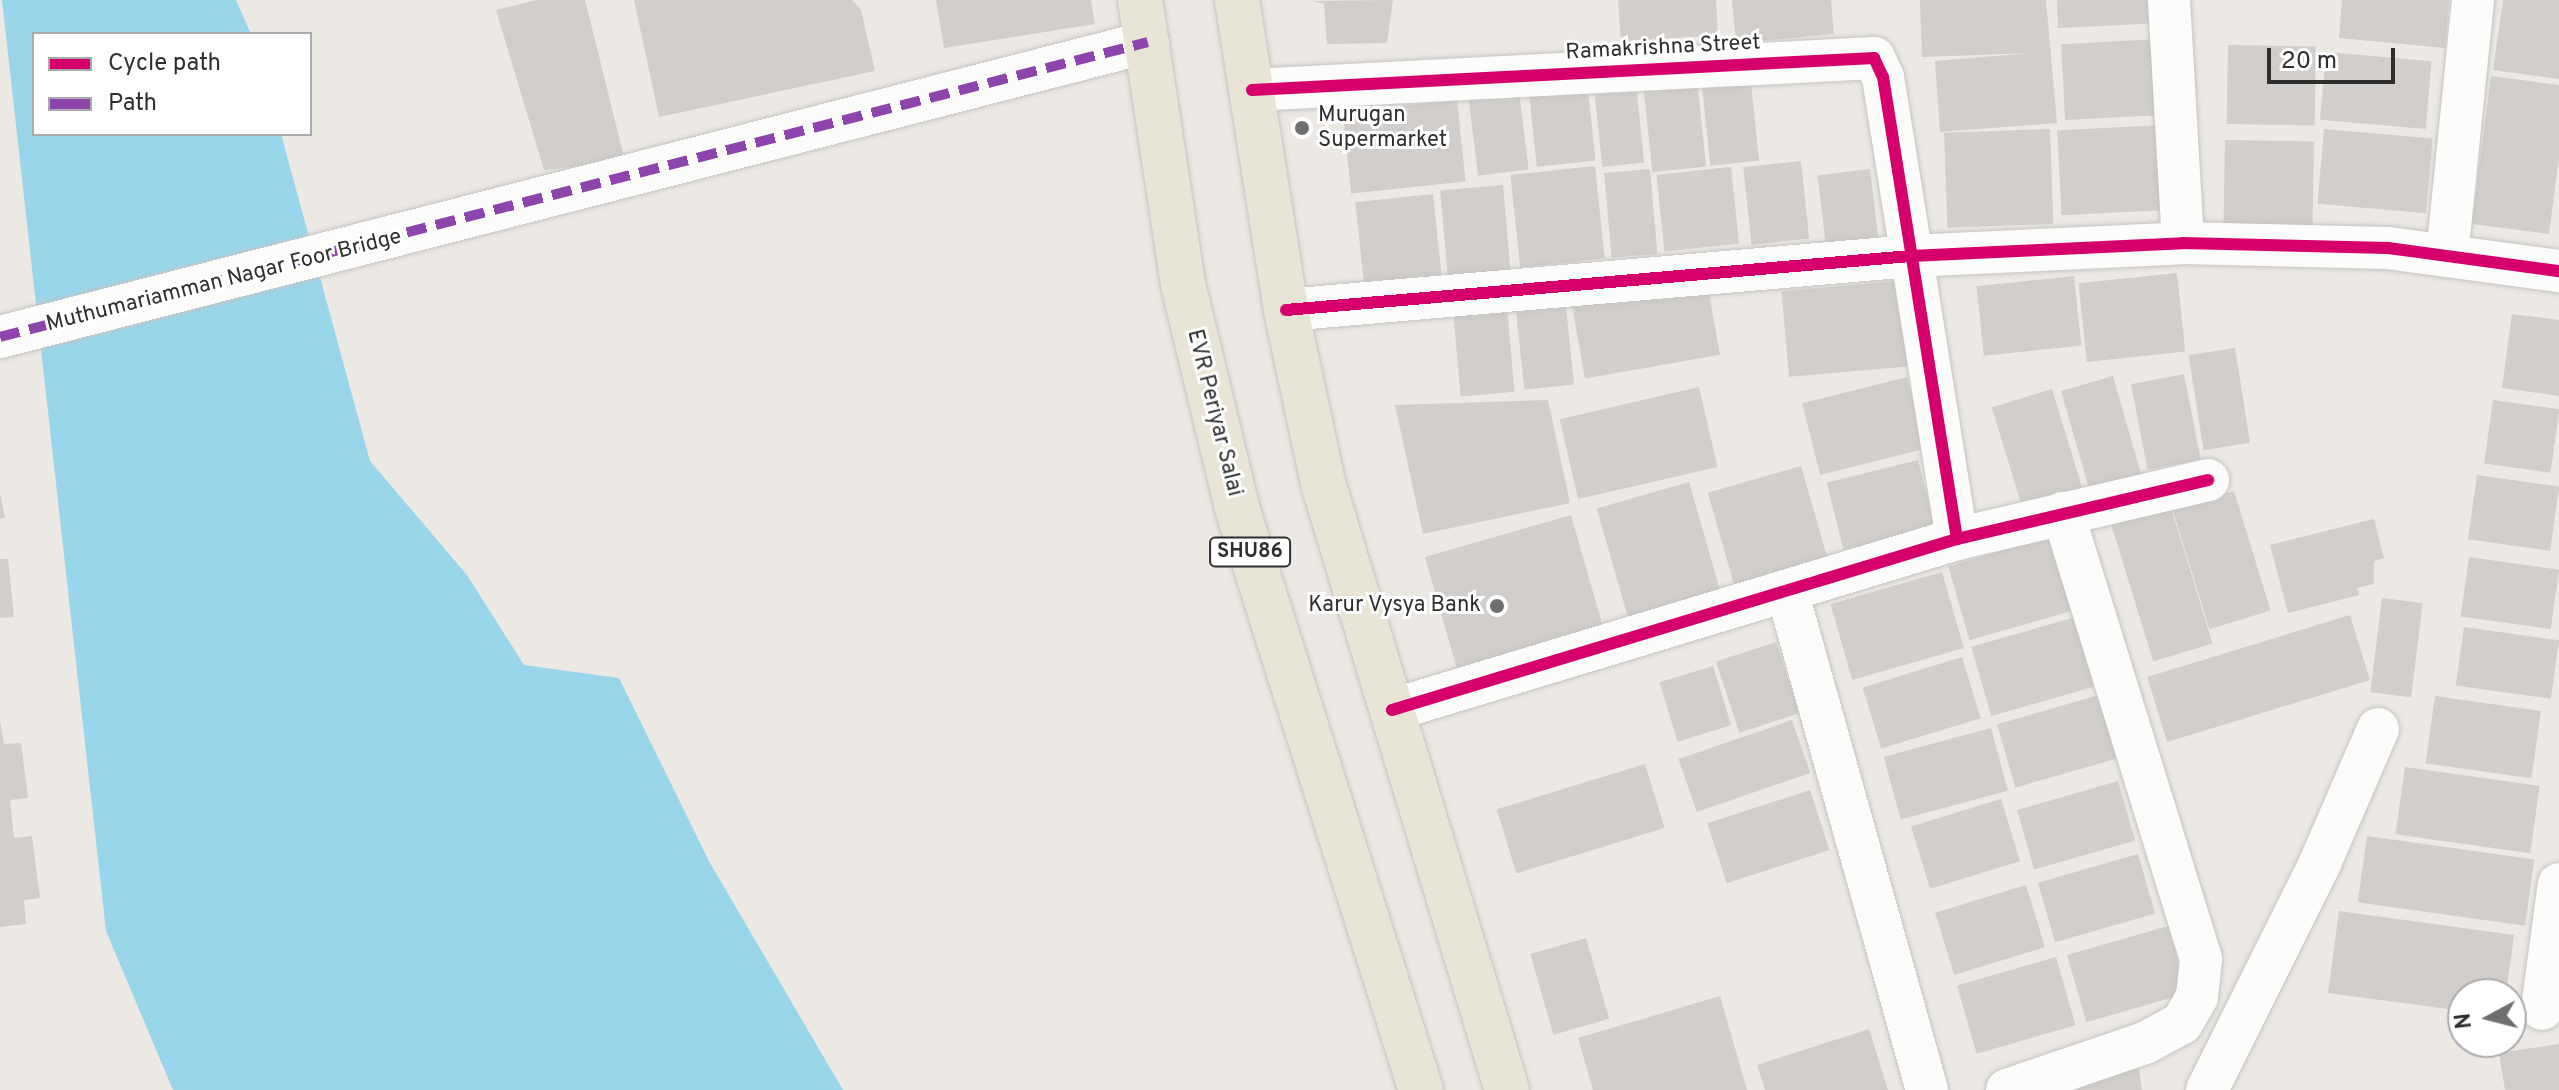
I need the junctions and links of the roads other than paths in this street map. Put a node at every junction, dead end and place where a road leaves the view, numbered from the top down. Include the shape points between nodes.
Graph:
1 (1140, 0) edge
2 (1237, 0) edge
3 (2169, 0) edge
4 (2473, 0) edge
5 (1148, 42) junction
6 (1252, 90) junction
7 (2183, 243) junction
8 (1911, 256) junction
9 (2447, 256) junction
10 (2559, 271) edge
11 (1286, 310) junction
12 (0, 337) edge
13 (2208, 480) dead end
14 (2063, 513) junction
15 (1957, 539) junction
16 (1787, 591) junction
17 (1392, 710) junction
18 (2378, 729) dead end
19 (2559, 884) edge
20 (2542, 1009) dead end
21 (1421, 1090) edge
22 (1507, 1090) edge
23 (1927, 1090) edge
24 (2007, 1090) edge
25 (2207, 1090) edge

1 - 5 main road, EVR Periyar Salai / SHU86
2 - 6 main road
3 - 7 street
4 - 9 street
5 - 12 street, Muthumariamman Nagar Foor Bridge
5 - 21 main road, EVR Periyar Salai / SHU86 via 1183,284 1237,508
6 - 8 street, Ramakrishna Street via 1874,58 1883,77
6 - 11 main road
7 - 8 street
7 - 9 street via 2388,248
8 - 11 street
8 - 15 street
9 - 10 street
11 - 17 main road via 1323,483
13 - 14 street
14 - 15 street
14 - 24 street via 2201,959 2200,972 2197,997 2182,1023 2145,1043
15 - 16 street
16 - 17 street
16 - 23 street
17 - 22 main road
18 - 25 street via 2320,863
19 - 20 street

